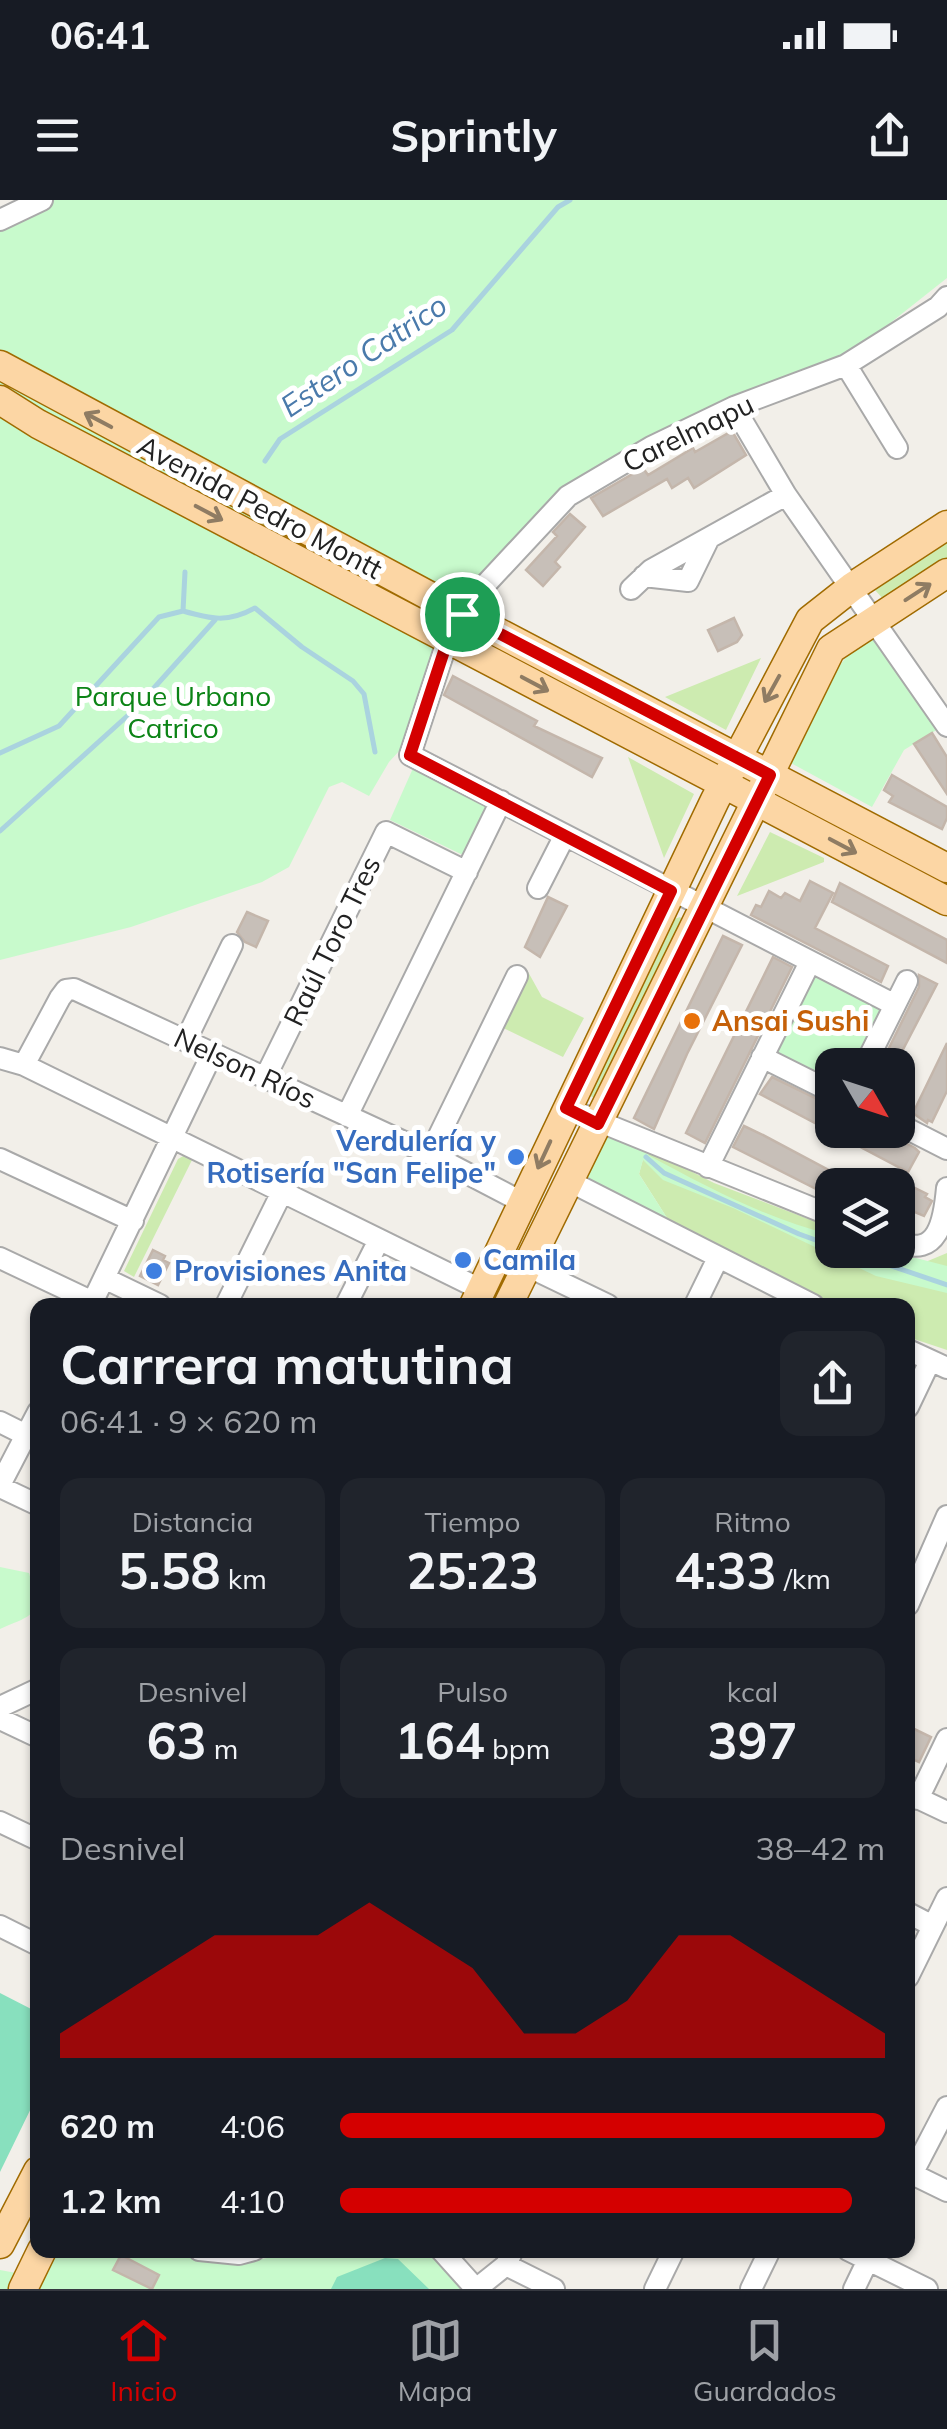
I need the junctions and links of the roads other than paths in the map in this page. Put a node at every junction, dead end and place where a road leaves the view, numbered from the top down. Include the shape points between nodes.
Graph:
1 (42, 200) edge
2 (0, 220) edge
3 (944, 309) edge
4 (0, 365) edge
5 (846, 365) junction
6 (0, 400) edge
7 (734, 406) junction
8 (897, 448) dead end
9 (786, 495) junction
10 (947, 525) edge
11 (947, 573) edge
12 (638, 583) dead end
13 (852, 587) junction
14 (462, 614) junction
15 (875, 620) junction
16 (448, 639) junction
17 (947, 726) edge
18 (736, 758) junction
19 (770, 775) junction
20 (724, 783) junction
21 (757, 801) junction
22 (500, 802) junction
23 (565, 835) junction
24 (947, 868) edge
25 (468, 872) junction
26 (538, 888) dead end
27 (671, 891) junction
28 (947, 901) edge
29 (704, 908) junction
30 (232, 946) dead end
31 (810, 962) junction
32 (517, 976) dead end
33 (907, 982) dead end
34 (895, 1006) junction
35 (186, 1040) junction
36 (874, 1048) edge
37 (213, 1052) junction
38 (762, 1057) junction
39 (0, 1058) edge
40 (24, 1065) junction
41 (264, 1078) junction
42 (815, 1084) edge
43 (566, 1108) junction
44 (347, 1116) junction
45 (598, 1124) junction
46 (915, 1133) edge
47 (174, 1138) junction
48 (947, 1149) edge
49 (430, 1154) junction
50 (0, 1159) edge
51 (708, 1167) junction
52 (569, 1181) junction
53 (947, 1188) edge
54 (283, 1190) junction
55 (522, 1202) junction
56 (815, 1209) edge
57 (133, 1221) junction
58 (379, 1240) junction
59 (915, 1248) edge
60 (0, 1258) edge
61 (718, 1258) junction
62 (527, 1266) junction
63 (106, 1279) junction
64 (80, 1298) edge
65 (95, 1298) edge
66 (145, 1298) edge
67 (229, 1298) edge
68 (350, 1298) edge
69 (478, 1298) edge
70 (511, 1298) edge
71 (593, 1298) edge
72 (698, 1298) edge
73 (794, 1298) edge
74 (915, 1353) edge
75 (939, 1364) edge
76 (915, 1397) edge
77 (0, 1422) edge
78 (30, 1427) edge
79 (26, 1435) junction
80 (0, 1486) edge
81 (30, 1501) edge
82 (947, 1516) edge
83 (915, 1588) edge
84 (30, 1693) edge
85 (0, 1707) edge
86 (0, 1720) edge
87 (30, 1733) edge
88 (947, 1739) edge
89 (915, 1793) edge
90 (915, 1797) edge
91 (947, 1812) edge
92 (0, 1822) edge
93 (30, 1836) edge
94 (947, 1898) edge
95 (915, 1917) edge
96 (0, 1926) edge
97 (933, 1926) junction
98 (30, 1940) edge
99 (915, 1963) edge
100 (947, 2108) edge
101 (915, 2164) edge
102 (915, 2176) edge
103 (30, 2186) edge
104 (947, 2192) edge
105 (0, 2244) edge
106 (38, 2258) edge
107 (448, 2258) edge
108 (509, 2258) edge
109 (670, 2258) edge
110 (766, 2258) edge
111 (858, 2258) edge
112 (864, 2258) edge
113 (22, 2289) edge
114 (476, 2289) edge
115 (554, 2289) edge
116 (655, 2289) edge
117 (751, 2289) edge
118 (854, 2289) edge
119 (927, 2289) edge

1 - 2 street
3 - 5 street, Carelmapu
14 -> 4 main road, Avenida Pedro Montt
5 - 7 street, Carelmapu
5 - 8 street
6 -> 16 main road, Avenida Pedro Montt
7 - 9 street
7 - 14 street, Carelmapu via 568,496
9 - 12 street
9 - 13 street
10 - 13 main road
15 -> 11 main road
13 - 15 street
13 -> 18 main road via 810,620
14 - 16 street, Carelmapu
14 - 18 main road, Avenida Pedro Montt
15 - 17 street
15 - 19 main road via 832,649
16 -> 20 main road, Avenida Pedro Montt
16 - 22 street, Carelmapu via 410,755
18 - 19 main road, Avenida Pedro Montt
18 - 20 main road
19 - 21 main road
19 - 24 main road, Avenida Pedro Montt
20 - 21 main road, Avenida Pedro Montt
20 - 27 main road
21 -> 28 main road, Avenida Pedro Montt
21 - 29 main road
22 - 23 street
22 - 25 street
23 - 26 street
23 - 27 street
25 - 41 street, Raúl Toro Tres via 386,832
25 - 44 street
27 - 29 street
27 - 43 main road
29 - 31 street
29 - 45 main road
30 - 35 street
31 - 34 street
31 - 38 street
32 - 49 street
33 - 34 street
34 - 36 street
35 - 37 street, Nelson Ríos
35 - 40 street, Nelson Ríos via 66,990
37 - 41 street, Nelson Ríos
37 - 47 street
38 - 42 street
38 - 51 street
39 - 40 street
40 - 47 street
41 - 44 street, Nelson Ríos
43 - 45 street
43 -> 55 main road
44 - 49 street, Nelson Ríos
45 - 51 street
45 - 52 main road
46 - 48 street
47 - 54 street
47 - 57 street
49 - 55 street, Nelson Ríos
50 - 57 street
51 - 56 street
52 - 61 street
52 - 62 main road
53 - 59 street via 940,1228 927,1245
54 - 58 street
54 - 67 street
55 - 69 main road
57 - 63 street
58 - 68 street
58 - 69 street
60 - 64 street
61 - 72 street
61 - 73 street
62 - 70 main road
62 - 71 street
63 - 65 street
63 - 66 street
74 - 75 street
75 - 76 street
77 - 79 street
78 - 79 street
79 - 80 street
80 - 81 street
82 - 83 street
84 - 85 street
86 - 87 street
88 - 89 street
90 - 91 street
92 - 93 street
94 - 97 street
95 - 97 street
96 - 98 street
97 - 99 street
100 - 101 street
102 - 104 street
103 - 105 main road
106 - 113 main road
107 - 114 street
108 - 114 street
108 - 115 street
109 - 116 street
110 - 117 street
111 - 118 street
112 - 119 street

